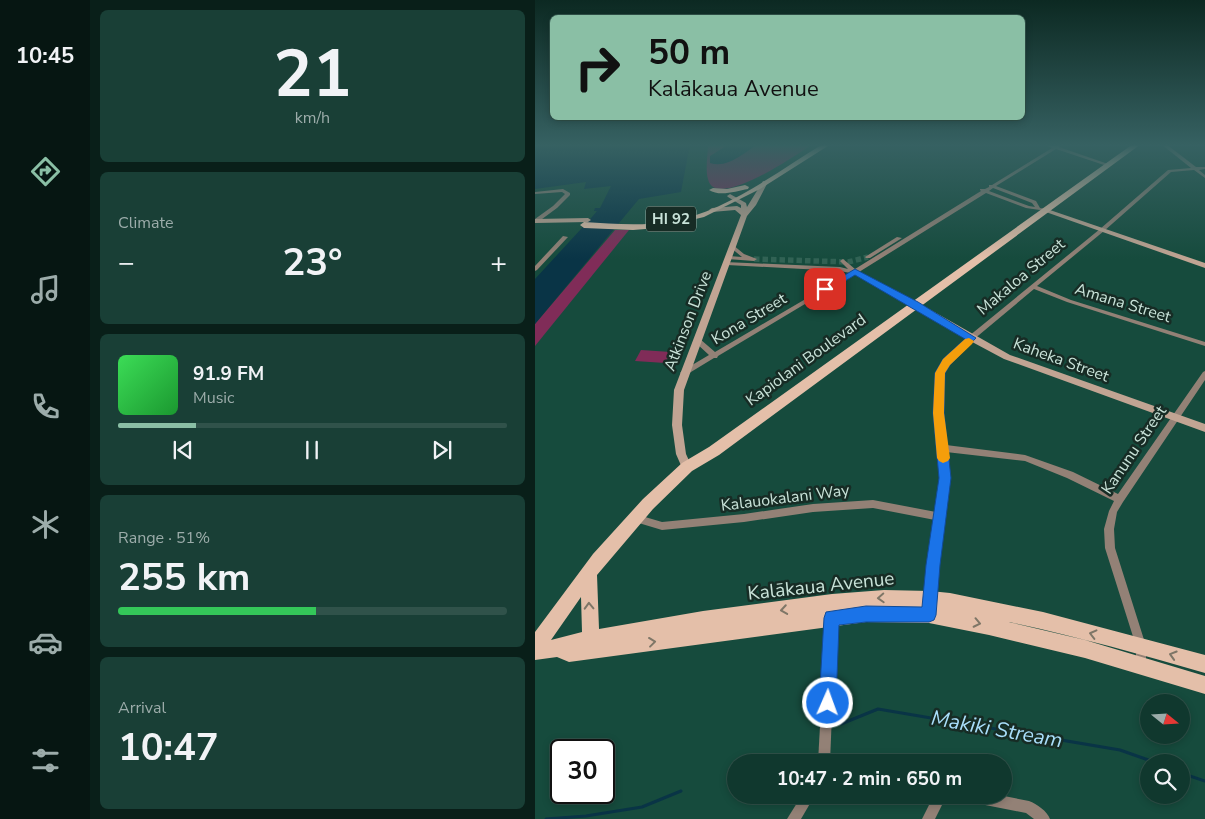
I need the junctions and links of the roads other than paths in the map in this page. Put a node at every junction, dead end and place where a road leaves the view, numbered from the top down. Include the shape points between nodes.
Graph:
1 (753, 182) edge
2 (765, 182) joint
3 (996, 182) edge
4 (1082, 182) edge
5 (1157, 182) edge
6 (990, 186) junction
7 (745, 187) junction
8 (983, 190) junction
9 (535, 193) edge
10 (732, 198) junction
11 (713, 207) junction
12 (555, 208) junction
13 (1042, 209) junction
14 (744, 215) junction
15 (554, 219) junction
16 (535, 223) edge
17 (586, 223) junction
18 (1102, 230) junction
19 (565, 237) dead end
20 (733, 247) junction
21 (868, 257) tunnel mouth
22 (728, 260) junction
23 (843, 261) dead end
24 (860, 265) dead end
25 (1205, 266) edge
26 (535, 269) edge
27 (855, 272) junction
28 (1034, 287) junction
29 (915, 304) junction
30 (971, 338) junction
31 (698, 341) junction
32 (1205, 344) edge
33 (715, 356) junction
34 (683, 374) junction
35 (1205, 374) edge
36 (1175, 418) junction
37 (1205, 428) edge
38 (943, 448) junction
39 (687, 467) junction
40 (1120, 499) junction
41 (939, 517) junction
42 (635, 518) junction
43 (589, 573) junction
44 (929, 607) junction
45 (832, 610) junction
46 (591, 639) junction
47 (1141, 646) junction
48 (557, 648) junction
49 (535, 649) edge
50 (1205, 664) edge
51 (1141, 666) junction
52 (1205, 685) edge
53 (824, 754) edge
54 (1012, 803) edge
55 (803, 804) edge
56 (936, 804) edge
57 (793, 819) edge
58 (929, 819) edge
59 (1044, 819) edge

1 - 7 main road, HI 92
2 - 10 main road, HI 92
2 - 14 street, Atkinson Drive
3 - 6 street, Kona Street
4 - 13 main road, Kapiolani Boulevard
5 - 18 street, Makaloa Street
6 - 8 street, Kona Street
6 - 13 street via 1034,202
7 - 10 main road, HI 92
7 - 11 main road via 713,190 719,196
8 - 13 street
8 - 21 street, Kona Street
8 - 27 street, Kona Street
9 - 12 street via 567,191 566,198
10 - 11 main road, HI 92
10 - 14 street via 744,204
11 - 14 street via 737,208
11 - 17 main road, HI 92 via 682,222 651,227
12 - 15 street via 550,214
12 - 16 street
13 - 18 street
13 - 29 main road, Kapiolani Boulevard
14 - 20 street, Atkinson Drive
15 - 16 street, HI 92
15 - 17 street, HI 92
16 - 17 street, HI 92
18 - 25 street
18 - 28 street, Makaloa Street
19 - 26 street
20 - 22 street, Atkinson Drive
20 - 22 street via 742,255 755,258
22 - 27 street
22 - 31 street, Atkinson Drive
23 - 27 street
24 - 27 street, Kona Street
27 - 29 street
27 - 33 street, Kona Street
28 - 30 street, Makaloa Street
28 - 32 street, Amana Street via 1062,299
29 - 30 street, Kaheka Street
29 - 39 main road, Kapiolani Boulevard via 714,451
30 - 36 street, Kaheka Street via 1021,362
30 - 38 street, Makaloa Street via 946,362 940,373 939,413
31 - 33 street
31 - 34 street, Atkinson Drive
33 - 34 street, Kona Street
34 - 39 street, Atkinson Drive via 677,425 681,454
35 - 36 street, Kanunu Street
36 - 37 street, Kaheka Street
36 - 40 street, Kanunu Street
38 - 40 street via 1025,458 1070,474
38 - 41 street, Makaloa Street via 945,478
39 - 42 main road, Kapiolani Boulevard
40 - 47 street, Kanunu Street via 1111,520 1110,548
41 - 42 street, Kalauokalani Way via 865,504 662,526
41 - 44 street, Makaloa Street
42 - 43 main road, Kapiolani Boulevard
46 -> 43 main road
43 - 49 main road, Kapiolani Boulevard
44 - 45 main road, Kalākaua Avenue via 866,614
47 -> 44 main road, Kalākaua Avenue via 949,601
44 -> 51 main road, Kalākaua Avenue via 980,624 1068,644
45 -> 46 main road, Kalākaua Avenue via 703,620
48 -> 45 main road, Kalākaua Avenue via 569,653
45 - 53 street
46 - 48 main road, Kalākaua Avenue
50 -> 47 main road, Kalākaua Avenue
47 - 51 street, Kanunu Street
48 - 49 main road, Kalākaua Avenue
51 - 52 main road, Kalākaua Avenue
54 - 59 street via 1029,806
55 - 57 street
56 - 58 street

